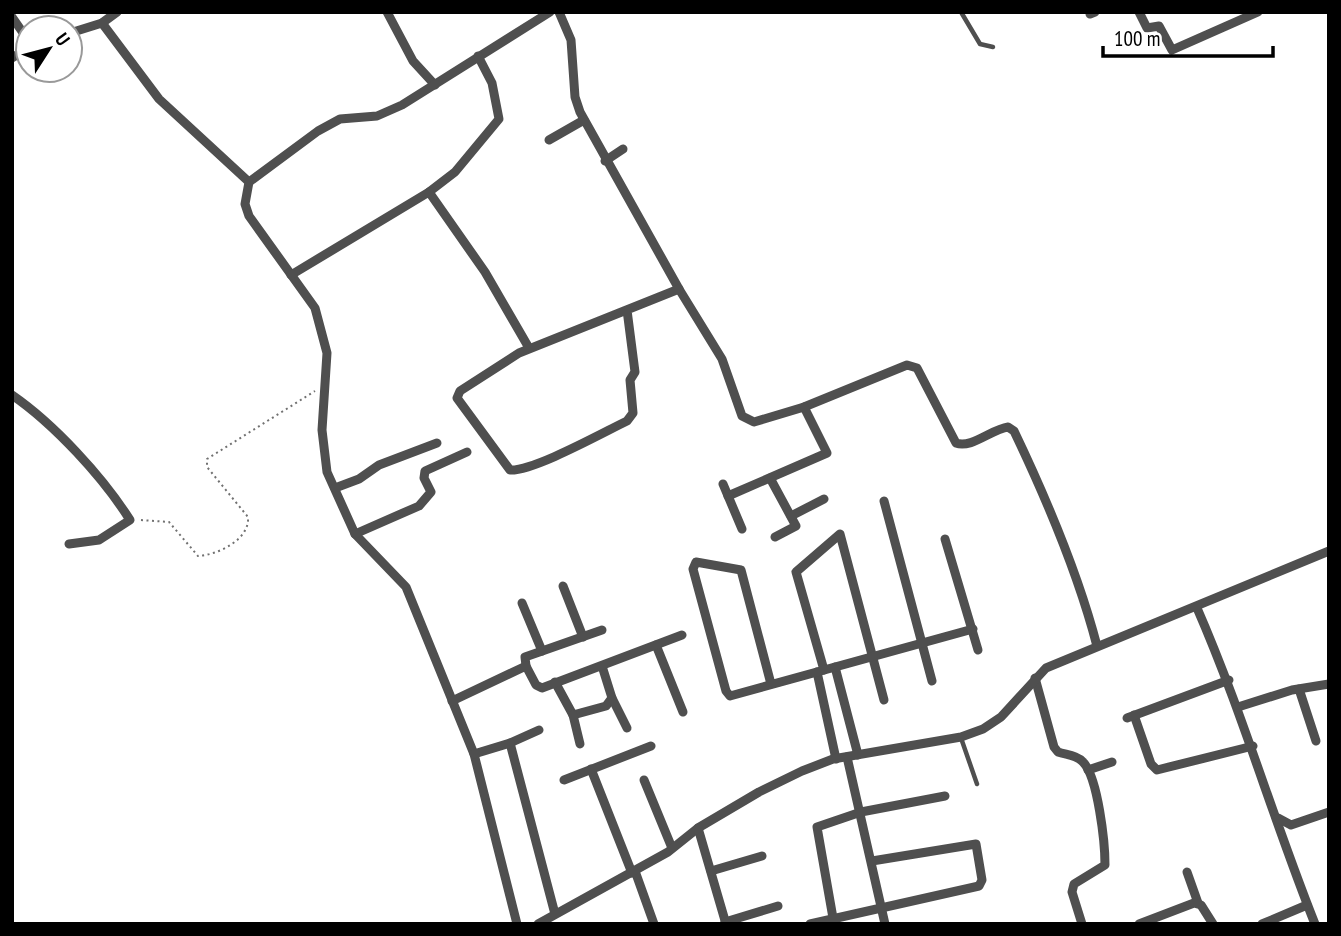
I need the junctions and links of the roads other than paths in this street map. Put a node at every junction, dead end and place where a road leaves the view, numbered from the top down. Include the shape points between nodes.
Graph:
1 (117, 12) edge
2 (387, 12) edge
3 (550, 12) edge
4 (559, 12) edge
5 (961, 12) edge
6 (1139, 12) edge
7 (1258, 12) edge
8 (102, 23) junction
9 (84, 29) edge
10 (993, 47) dead end
11 (478, 55) junction
12 (435, 85) junction
13 (584, 120) junction
14 (549, 140) dead end
15 (623, 149) dead end
16 (605, 161) junction
17 (248, 182) junction
18 (429, 192) junction
19 (291, 275) junction
20 (679, 289) junction
21 (628, 310) junction
22 (529, 348) junction
23 (12, 395) edge
24 (804, 407) junction
25 (437, 443) dead end
26 (467, 452) dead end
27 (770, 478) junction
28 (723, 484) dead end
29 (335, 488) junction
30 (728, 496) junction
31 (824, 499) dead end
32 (884, 501) dead end
33 (791, 516) junction
34 (742, 529) dead end
35 (355, 534) junction
36 (775, 537) dead end
37 (945, 539) dead end
38 (69, 544) dead end
39 (1329, 551) edge
40 (563, 586) dead end
41 (522, 603) dead end
42 (1198, 608) junction
43 (973, 629) junction
44 (602, 630) dead end
45 (682, 635) dead end
46 (583, 637) junction
47 (922, 643) junction
48 (656, 645) junction
49 (1097, 646) junction
50 (978, 650) dead end
51 (542, 651) junction
52 (873, 656) junction
53 (526, 666) junction
54 (602, 666) junction
55 (835, 667) junction
56 (821, 671) junction
57 (1035, 678) junction
58 (1228, 680) junction
59 (932, 681) dead end
60 (555, 682) junction
61 (771, 684) junction
62 (1329, 684) edge
63 (1299, 689) junction
64 (612, 698) junction
65 (884, 700) dead end
66 (452, 701) junction
67 (1238, 708) junction
68 (683, 712) dead end
69 (573, 715) junction
70 (628, 728) dead end
71 (540, 730) dead end
72 (961, 737) junction
73 (1316, 741) dead end
74 (510, 743) junction
75 (580, 744) dead end
76 (651, 746) dead end
77 (1253, 746) junction
78 (474, 754) junction
79 (858, 755) junction
80 (847, 757) junction
81 (836, 759) junction
82 (1112, 762) dead end
83 (591, 769) junction
84 (1088, 770) junction
85 (564, 780) dead end
86 (644, 780) dead end
87 (977, 784) dead end
88 (945, 796) dead end
89 (1329, 811) edge
90 (861, 812) junction
91 (1277, 816) junction
92 (698, 828) junction
93 (672, 848) junction
94 (762, 856) dead end
95 (872, 861) junction
96 (711, 871) junction
97 (633, 872) junction
98 (1187, 872) dead end
99 (1198, 903) junction
100 (881, 905) junction
101 (1307, 905) junction
102 (778, 906) dead end
103 (555, 914) junction
104 (833, 918) junction
105 (726, 923) edge
106 (517, 924) edge
107 (538, 924) edge
108 (654, 924) edge
109 (810, 924) edge
110 (886, 924) edge
111 (1082, 924) edge
112 (1139, 924) edge
113 (1213, 924) edge
114 (1262, 924) edge
115 (1315, 924) edge

1 - 8 street
2 - 12 street via 413,61
3 - 11 street
4 - 13 street via 571,40 575,97
5 - 10 lane via 980,44
6 - 7 street via 1147,28 1159,26 1172,50
8 - 9 street
8 - 17 street via 159,99
11 - 12 street
11 - 18 street via 492,83 499,119 455,172
12 - 17 street via 377,116 340,119
13 - 14 street
13 - 16 street
15 - 16 street
16 - 20 street
17 - 19 street via 246,210
18 - 19 street
18 - 22 street via 492,282
19 - 29 street via 315,308 327,353 322,430 327,472
20 - 21 street
20 - 24 street via 722,359 747,421
21 - 22 street
21 - 22 street via 635,372 630,380 633,413 627,421 546,459 519,471 510,470 457,395
23 - 38 street via 58,433 130,520 99,540
24 - 27 street via 827,453
24 - 49 street via 913,365 956,443 967,444 997,428 1014,431 1086,604
25 - 29 street
26 - 35 street via 425,471 431,492 419,506
27 - 30 street
27 - 33 street
28 - 30 street
29 - 35 street
30 - 34 street
31 - 33 street
32 - 47 street
33 - 36 street via 796,526
35 - 66 street via 406,587
37 - 43 street
39 - 42 street
40 - 46 street
41 - 51 street
42 - 49 street
42 - 58 street
43 - 47 street
43 - 50 street
44 - 46 street
45 - 48 street
46 - 51 street
47 - 52 street
47 - 59 street
48 - 54 street
48 - 68 street
49 - 57 street via 1068,657
51 - 53 street via 525,657
52 - 55 street
52 - 56 street via 843,537 837,534 796,572
52 - 65 street
53 - 60 street via 538,688
53 - 66 street
54 - 60 street
54 - 64 street
55 - 56 street
55 - 79 street
56 - 61 street
56 - 81 street
57 - 72 street via 1001,717
57 - 84 street via 1054,747 1078,757
58 - 67 street
58 - 77 street via 1131,716 1157,770
60 - 69 street
61 - 61 street via 736,696 726,691 693,569 696,562 741,570
62 - 63 street
63 - 67 street
63 - 73 street
64 - 69 street via 606,706
64 - 70 street
66 - 78 street
67 - 77 street
69 - 75 street
71 - 74 street
72 - 79 street
72 - 87 lane
74 - 78 street
74 - 103 street
76 - 83 street
77 - 91 street
78 - 106 street
79 - 80 street
80 - 81 street
80 - 90 street
81 - 92 street via 759,792
82 - 84 street
83 - 85 street
83 - 97 street
84 - 111 street via 1105,865 1074,884 1072,892
86 - 93 street
88 - 90 street
89 - 91 street via 1291,825
90 - 95 street
90 - 104 street via 817,827
91 - 101 street
92 - 93 street
92 - 96 street
93 - 97 street
94 - 96 street
95 - 100 street
95 - 100 street via 969,844 978,848 979,886
96 - 105 street
97 - 103 street
97 - 108 street
98 - 99 street
99 - 112 street
99 - 113 street
100 - 104 street
100 - 110 street
101 - 114 street
101 - 115 street
102 - 105 street
103 - 107 street
104 - 109 street

